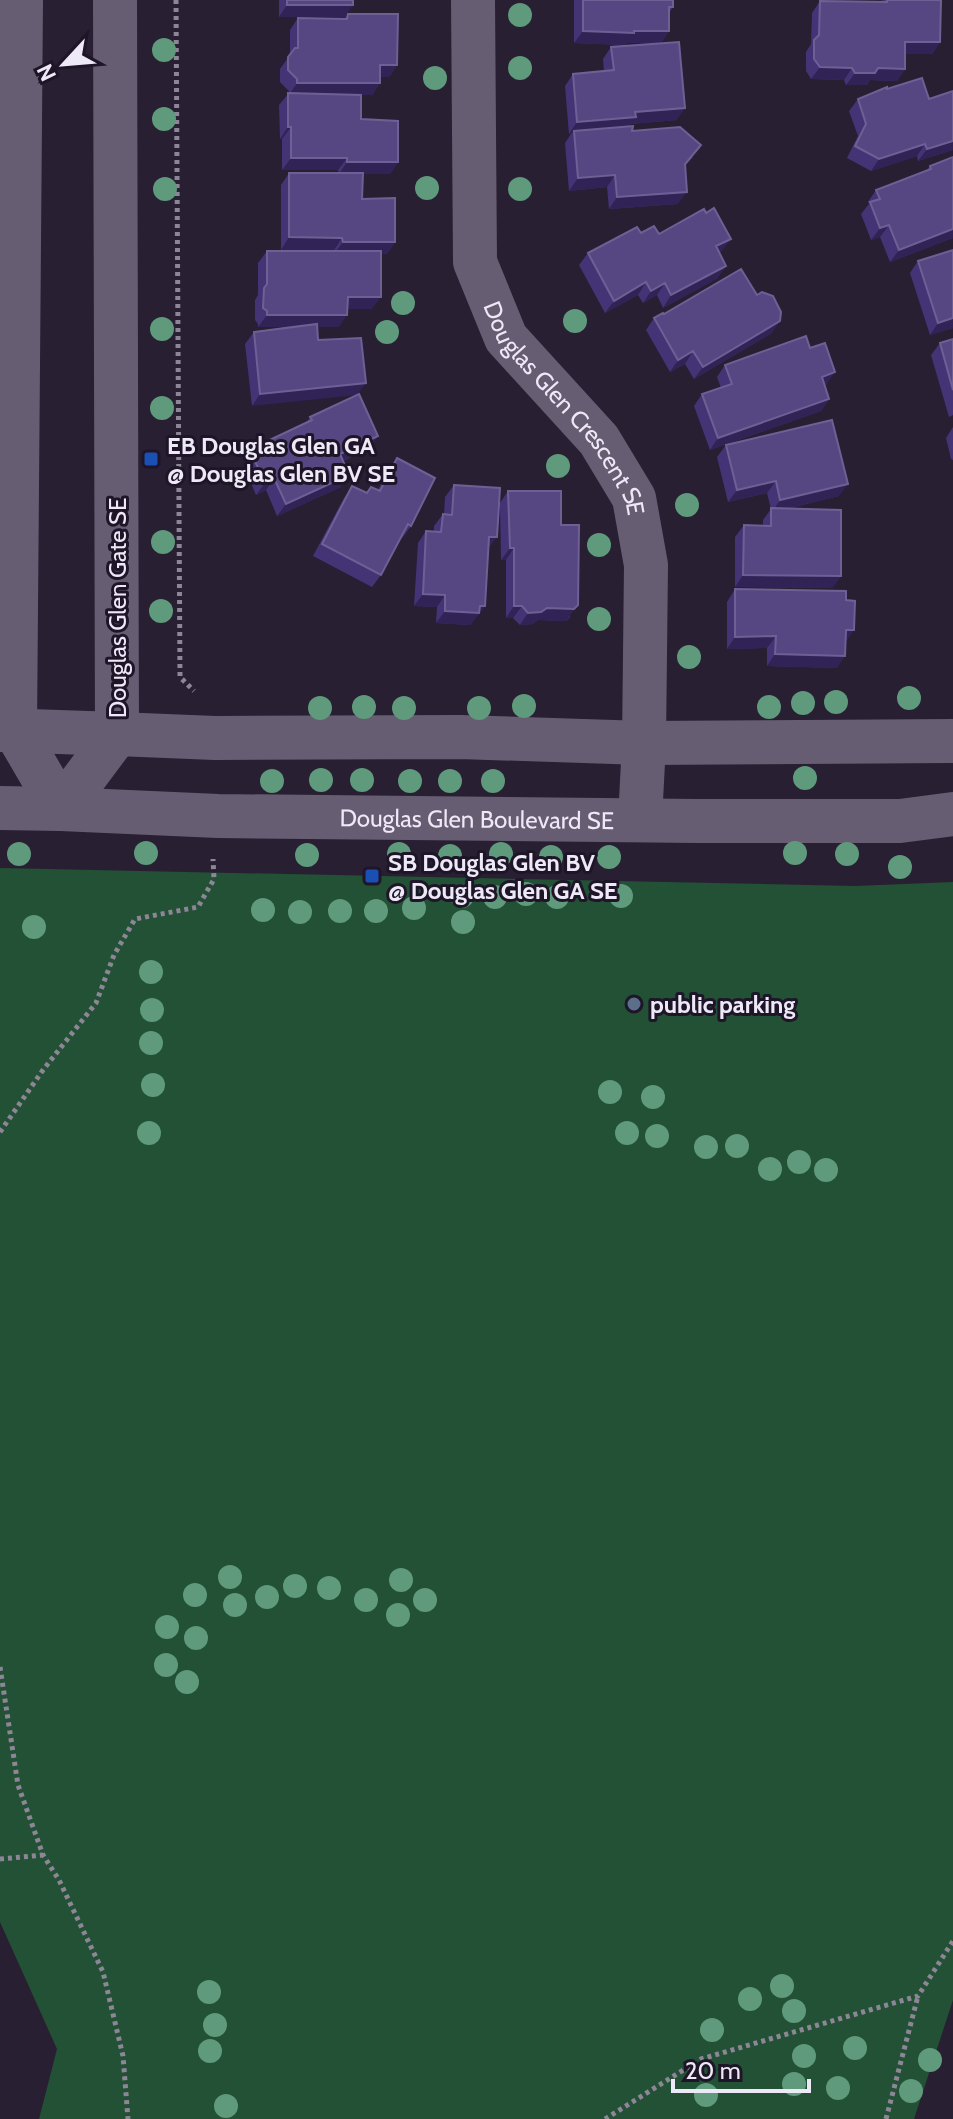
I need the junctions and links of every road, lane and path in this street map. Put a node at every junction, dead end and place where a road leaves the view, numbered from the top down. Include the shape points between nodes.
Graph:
1 (21, 0) edge
2 (115, 0) edge
3 (176, 0) edge
4 (473, 0) edge
5 (197, 694) dead end
6 (8, 730) edge
7 (117, 734) junction
8 (953, 741) edge
9 (644, 743) junction
10 (0, 808) edge
11 (61, 809) junction
12 (953, 814) edge
13 (640, 820) junction
14 (213, 857) dead end
15 (0, 1132) edge
16 (0, 1667) edge
17 (43, 1855) junction
18 (0, 1859) edge
19 (953, 1942) edge
20 (918, 1996) junction
21 (128, 2119) edge
22 (605, 2119) edge
23 (886, 2119) edge

1 - 6 street
2 - 7 street, Douglas Glen Gate SE
3 - 5 path via 180,677
4 - 9 street, Douglas Glen Crescent SE via 475,262 506,338 599,440 634,498 646,565
6 - 7 street
6 - 11 street
7 - 9 street
7 - 11 street, Douglas Glen Gate SE
8 - 9 street
9 - 13 street, Douglas Glen Crescent SE
10 - 11 street, Douglas Glen Boulevard SE
11 - 13 street, Douglas Glen Boulevard SE via 218,816
12 - 13 street, Douglas Glen Boulevard SE via 900,821
14 - 15 path via 214,879 198,907 135,919 96,1003
16 - 17 path via 18,1785
17 - 18 path
17 - 21 path via 103,1972 123,2056
19 - 20 path
20 - 22 path via 701,2059
20 - 23 path

